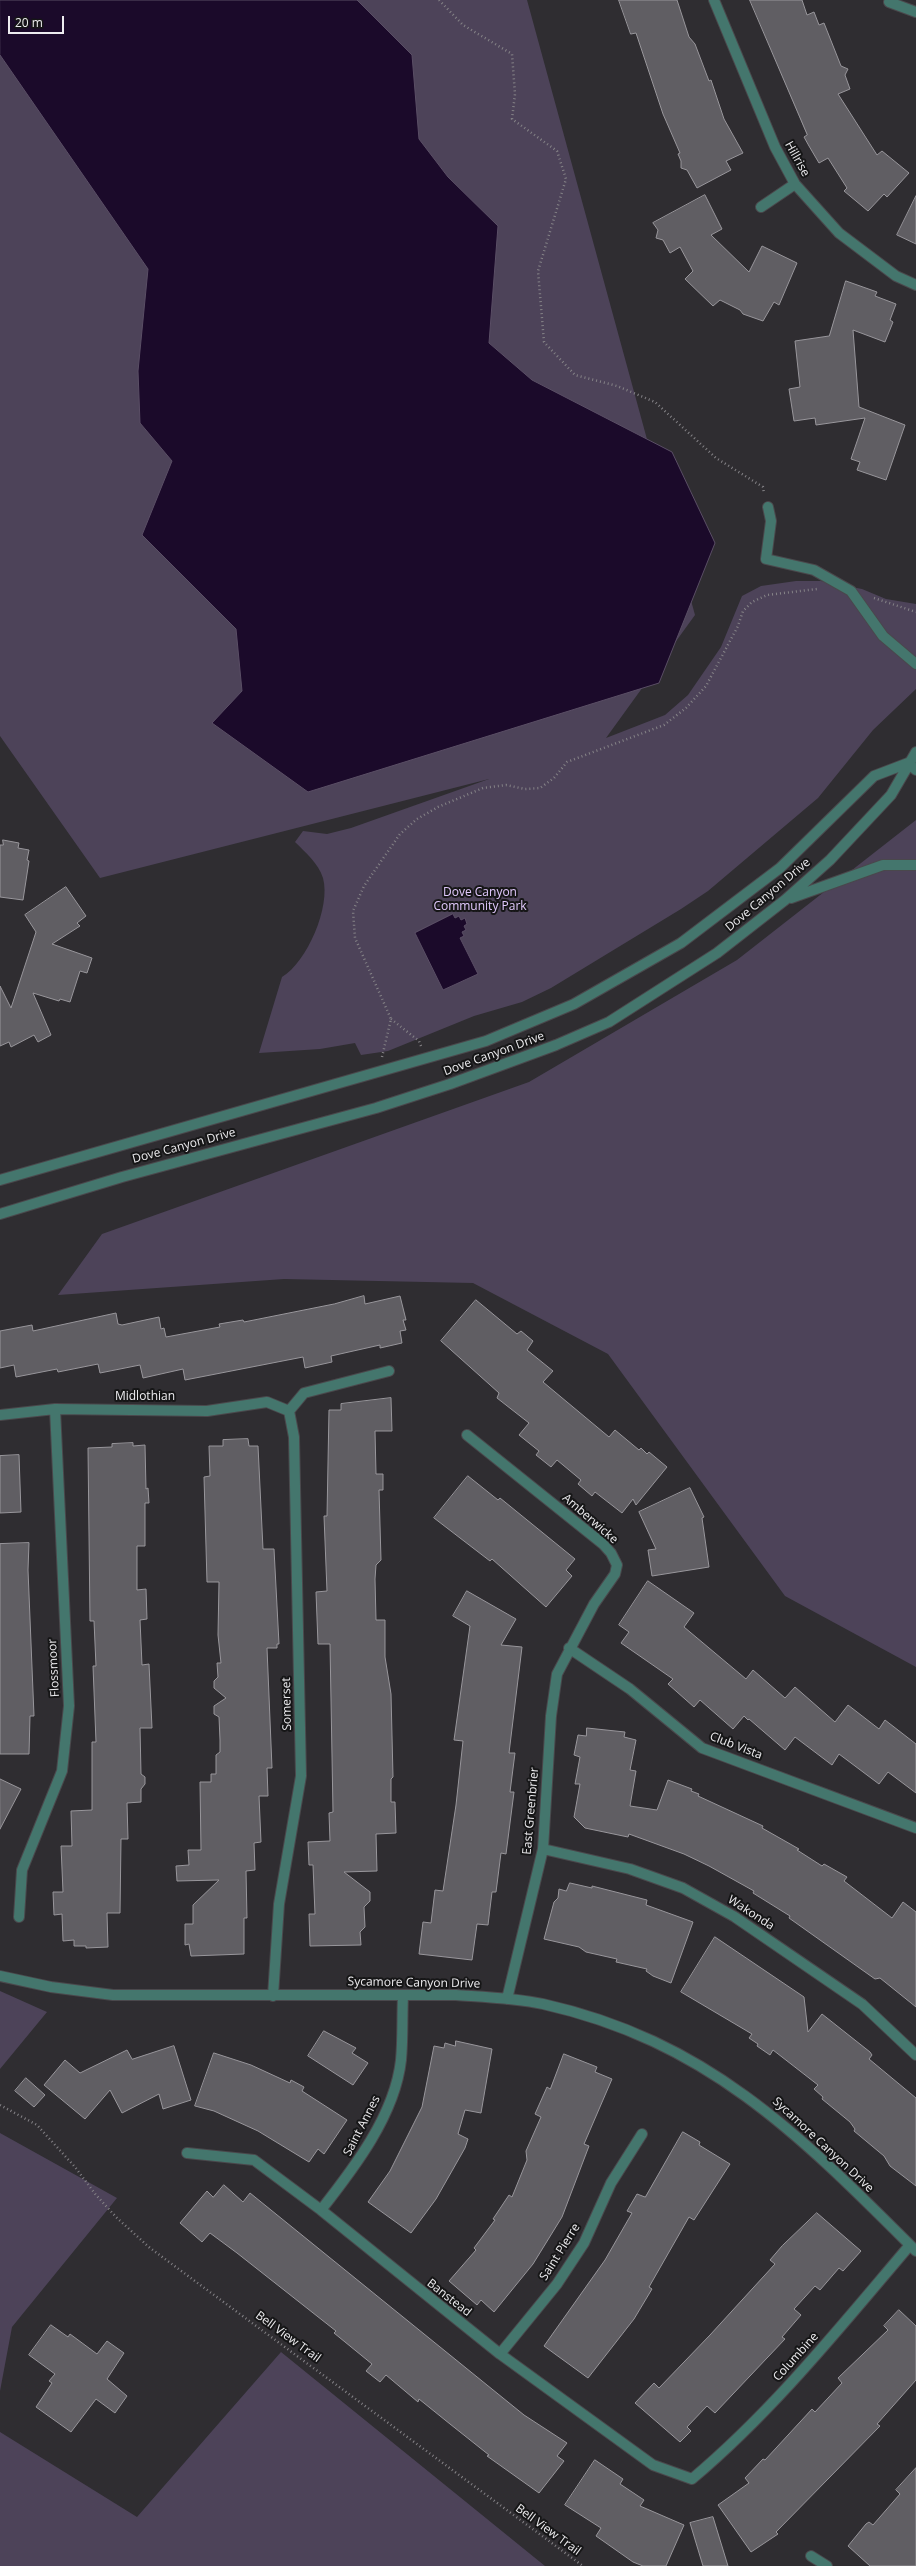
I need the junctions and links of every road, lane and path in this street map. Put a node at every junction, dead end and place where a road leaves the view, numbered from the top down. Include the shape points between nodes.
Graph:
1 (439, 0) edge
2 (714, 0) edge
3 (888, 2) dead end
4 (916, 12) edge
5 (795, 184) junction
6 (761, 207) dead end
7 (916, 285) edge
8 (768, 507) joint
9 (847, 589) junction
10 (871, 596) dead end
11 (916, 612) edge
12 (916, 664) edge
13 (916, 752) edge
14 (912, 766) edge
15 (916, 865) edge
16 (785, 900) junction
17 (391, 1018) junction
18 (426, 1058) junction
19 (376, 1072) junction
20 (0, 1180) edge
21 (0, 1214) edge
22 (389, 1371) dead end
23 (55, 1409) junction
24 (289, 1411) junction
25 (0, 1416) edge
26 (467, 1435) dead end
27 (569, 1648) junction
28 (916, 1828) edge
29 (543, 1849) junction
30 (19, 1917) dead end
31 (0, 1976) edge
32 (403, 1995) junction
33 (273, 1996) junction
34 (507, 1999) junction
35 (916, 2055) edge
36 (0, 2105) edge
37 (642, 2134) dead end
38 (187, 2153) dead end
39 (321, 2210) junction
40 (913, 2248) edge
41 (500, 2354) junction
42 (692, 2479) joint
43 (811, 2556) dead end
44 (583, 2566) edge
45 (827, 2566) edge

1 - 8 path via 463,25 512,54 515,94 512,119 557,151 566,179 538,271 544,342 575,375 617,386 655,402 716,458 763,487
2 - 5 street, Hillrise via 775,147
3 - 4 street
5 - 6 street
5 - 7 street, Hillrise via 839,234 896,276
8 - 9 street via 771,521 766,560 814,570
9 - 12 street via 883,636
9 - 17 path via 824,588 767,595 752,602 743,611 738,626 706,686 686,708 664,725 567,762 554,778 540,788 525,789 506,785 483,788 417,819 400,834 364,886 353,911 355,938
10 - 11 path
13 - 14 street, Dove Canyon Drive
14 - 16 street, Dove Canyon Drive via 891,795 830,860
14 - 18 street, Dove Canyon Drive via 874,776 780,868 681,943 574,1004 486,1041
15 - 16 street via 883,865
16 - 21 street, Dove Canyon Drive via 717,954 692,970 609,1022 556,1045 376,1108 122,1177
17 - 18 path via 419,1041
17 - 19 path
18 - 19 street, Dove Canyon Drive
19 - 20 street, Dove Canyon Drive
22 - 24 street via 304,1393
23 - 24 street, Midlothian via 207,1411 266,1402
23 - 25 street, Midlothian
23 - 30 street, Flossmoor via 69,1706 62,1771 22,1870
24 - 33 street, Somerset via 294,1437 301,1776 279,1904
26 - 27 street, Amberwicke via 603,1544 617,1565
27 - 28 street, Club Vista via 630,1689 702,1748
27 - 29 street, East Greenbrier via 557,1674 551,1716
29 - 34 street, East Greenbrier
29 - 35 street, Wakonda via 630,1869 683,1888 735,1917 862,2004
31 - 33 street, Sycamore Canyon Drive via 51,1987 113,1995
32 - 33 street, Sycamore Canyon Drive
32 - 34 street, Sycamore Canyon Drive via 456,1995
32 - 39 street, Saint Annes via 401,2061 388,2107 360,2160
34 - 40 street, Sycamore Canyon Drive via 543,2004 622,2027 678,2052 707,2069 778,2120
36 - 44 path, Bell View Trail via 37,2125 117,2218 150,2248
37 - 41 street, Saint Pierre via 611,2183 584,2243 557,2284
38 - 39 street, Banstead via 254,2160
39 - 41 street, Banstead
40 - 42 street, Columbine via 808,2365 726,2451
41 - 42 street, Banstead via 653,2465
43 - 45 street

